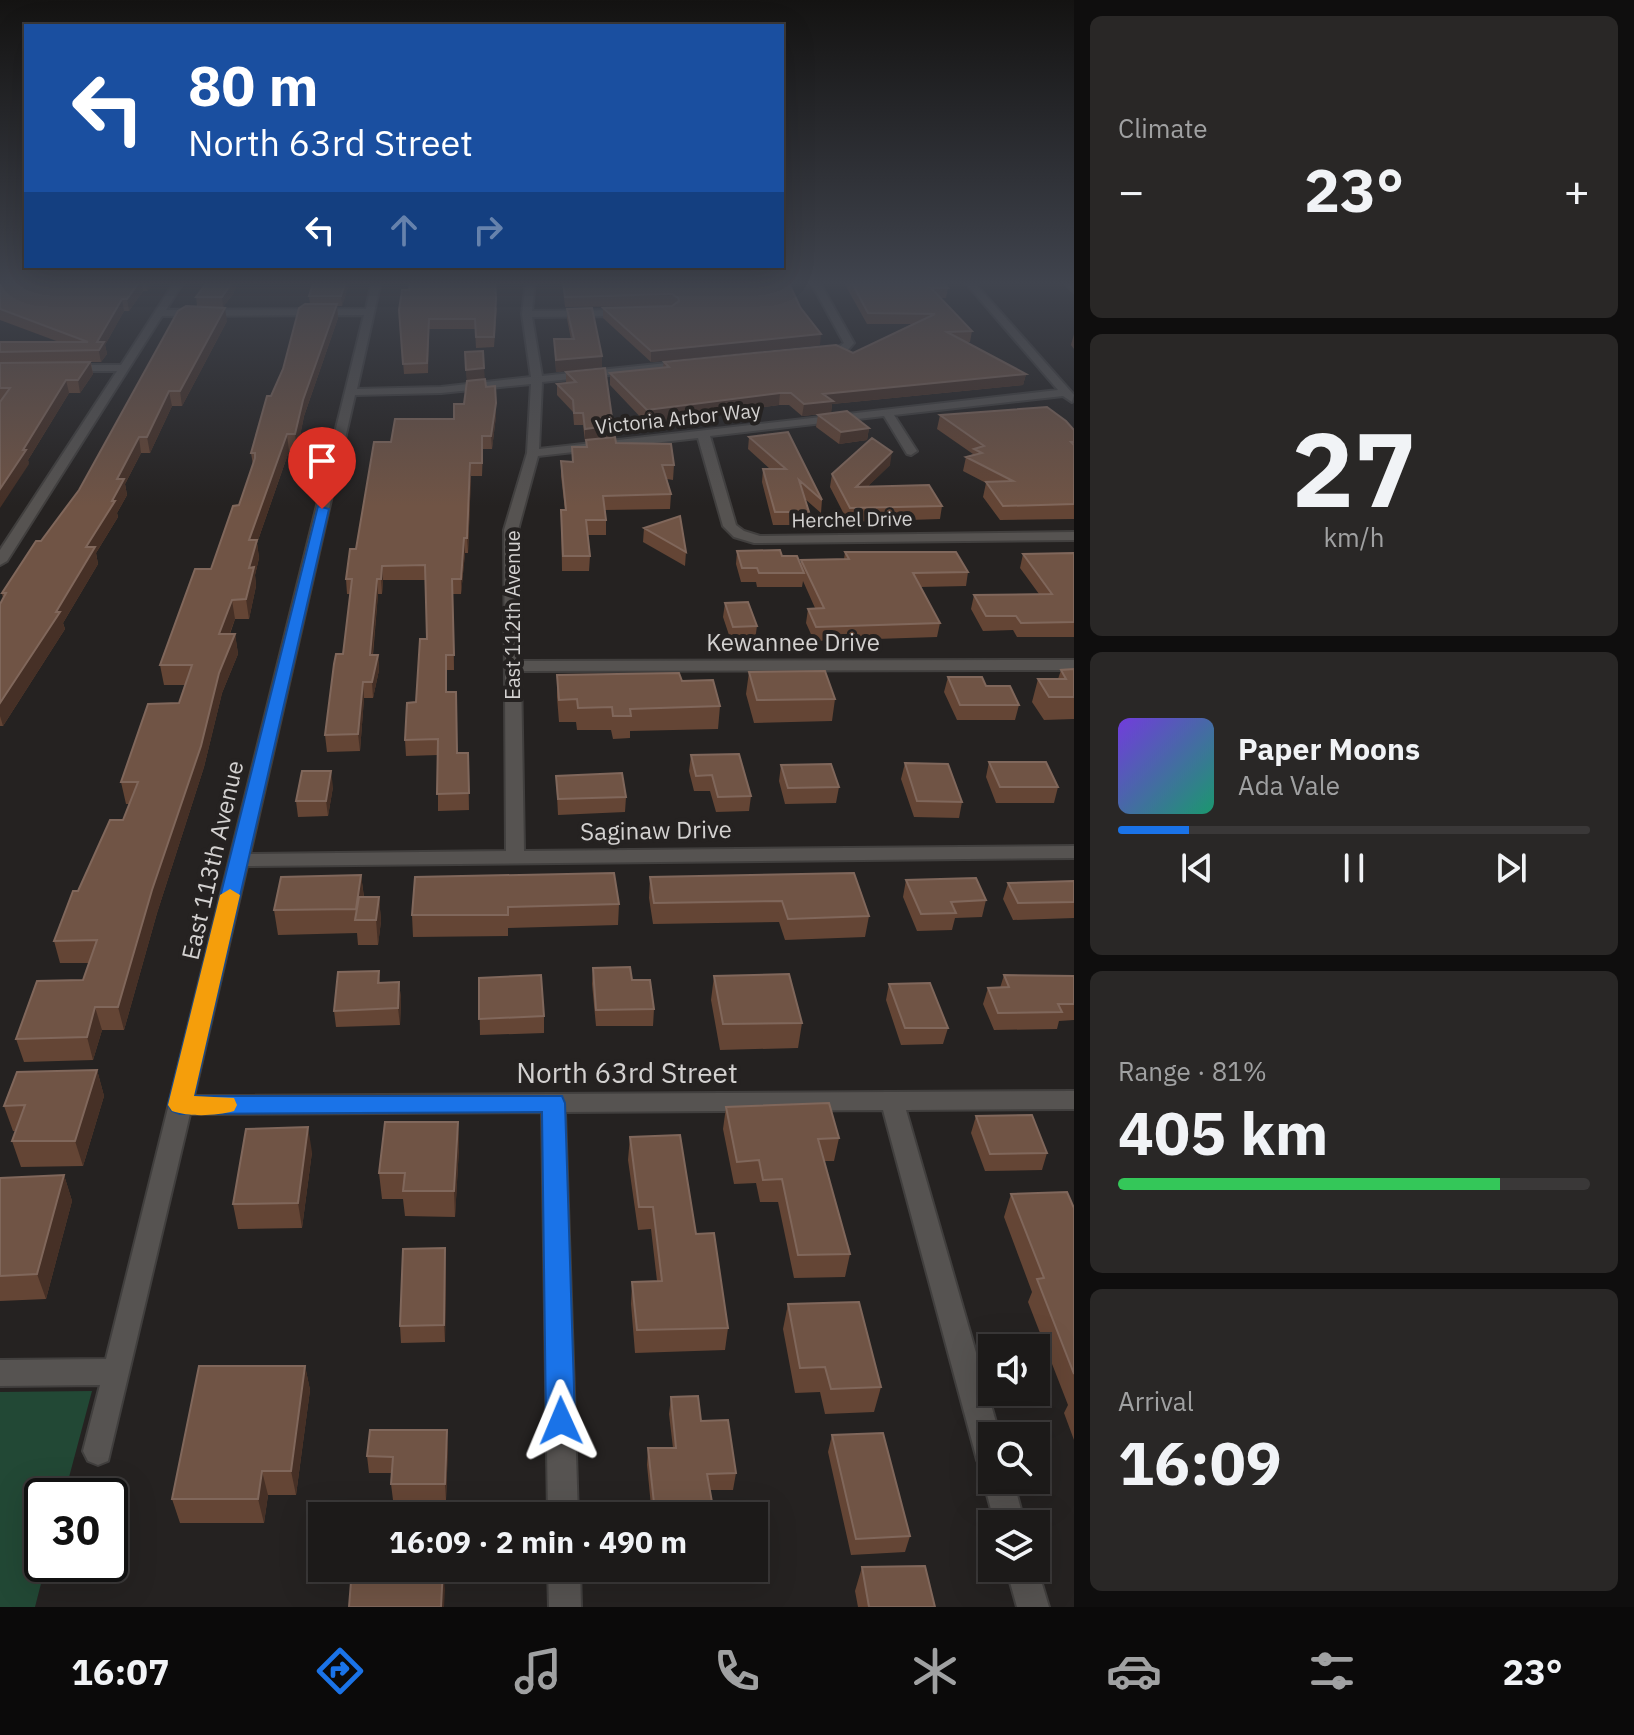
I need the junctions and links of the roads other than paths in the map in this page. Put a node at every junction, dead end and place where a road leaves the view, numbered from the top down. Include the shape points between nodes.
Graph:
1 (130, 356) edge
2 (359, 356) edge
3 (533, 356) edge
4 (1034, 356) edge
5 (702, 363) edge
6 (61, 368) edge
7 (122, 368) junction
8 (537, 379) junction
9 (350, 392) junction
10 (1070, 397) edge
11 (887, 412) junction
12 (703, 434) junction
13 (911, 451) dead end
14 (533, 453) junction
15 (1074, 536) edge
16 (6, 544) edge
17 (0, 561) edge
18 (1074, 665) edge
19 (511, 666) junction
20 (1074, 852) edge
21 (515, 857) junction
22 (239, 860) junction
23 (1074, 1100) edge
24 (892, 1101) junction
25 (553, 1103) junction
26 (180, 1105) junction
27 (116, 1372) junction
28 (0, 1373) edge
29 (981, 1422) edge
30 (98, 1451) dead end
31 (563, 1502) edge
32 (564, 1582) edge
33 (1026, 1582) edge
34 (565, 1607) edge
35 (1033, 1607) edge

1 - 7 street
2 - 9 street, East 113th Avenue
3 - 8 street, East 112th Avenue
4 - 10 street
5 - 8 street
6 - 7 street
7 - 16 street
8 - 9 street via 441,390
8 - 14 street, East 112th Avenue
9 - 22 street, East 113th Avenue
10 - 11 street, Victoria Arbor Way
11 - 12 street, Victoria Arbor Way
11 - 13 street
12 - 14 street, Victoria Arbor Way
12 - 15 street, Herchel Drive via 730,526 759,540
14 - 19 street, East 112th Avenue via 511,530
16 - 17 street
18 - 19 street, Kewannee Drive
19 - 21 street, East 112th Avenue
20 - 21 street, Saginaw Drive
21 - 22 street, Saginaw Drive
22 - 26 street, East 113th Avenue
23 - 24 street, North 63rd Street
24 - 25 street, North 63rd Street
24 - 29 street
25 - 26 street, North 63rd Street
25 - 31 street
26 - 27 street, East 113th Avenue
27 - 28 street
27 - 30 street, East 113th Avenue
32 - 34 street
33 - 35 street

